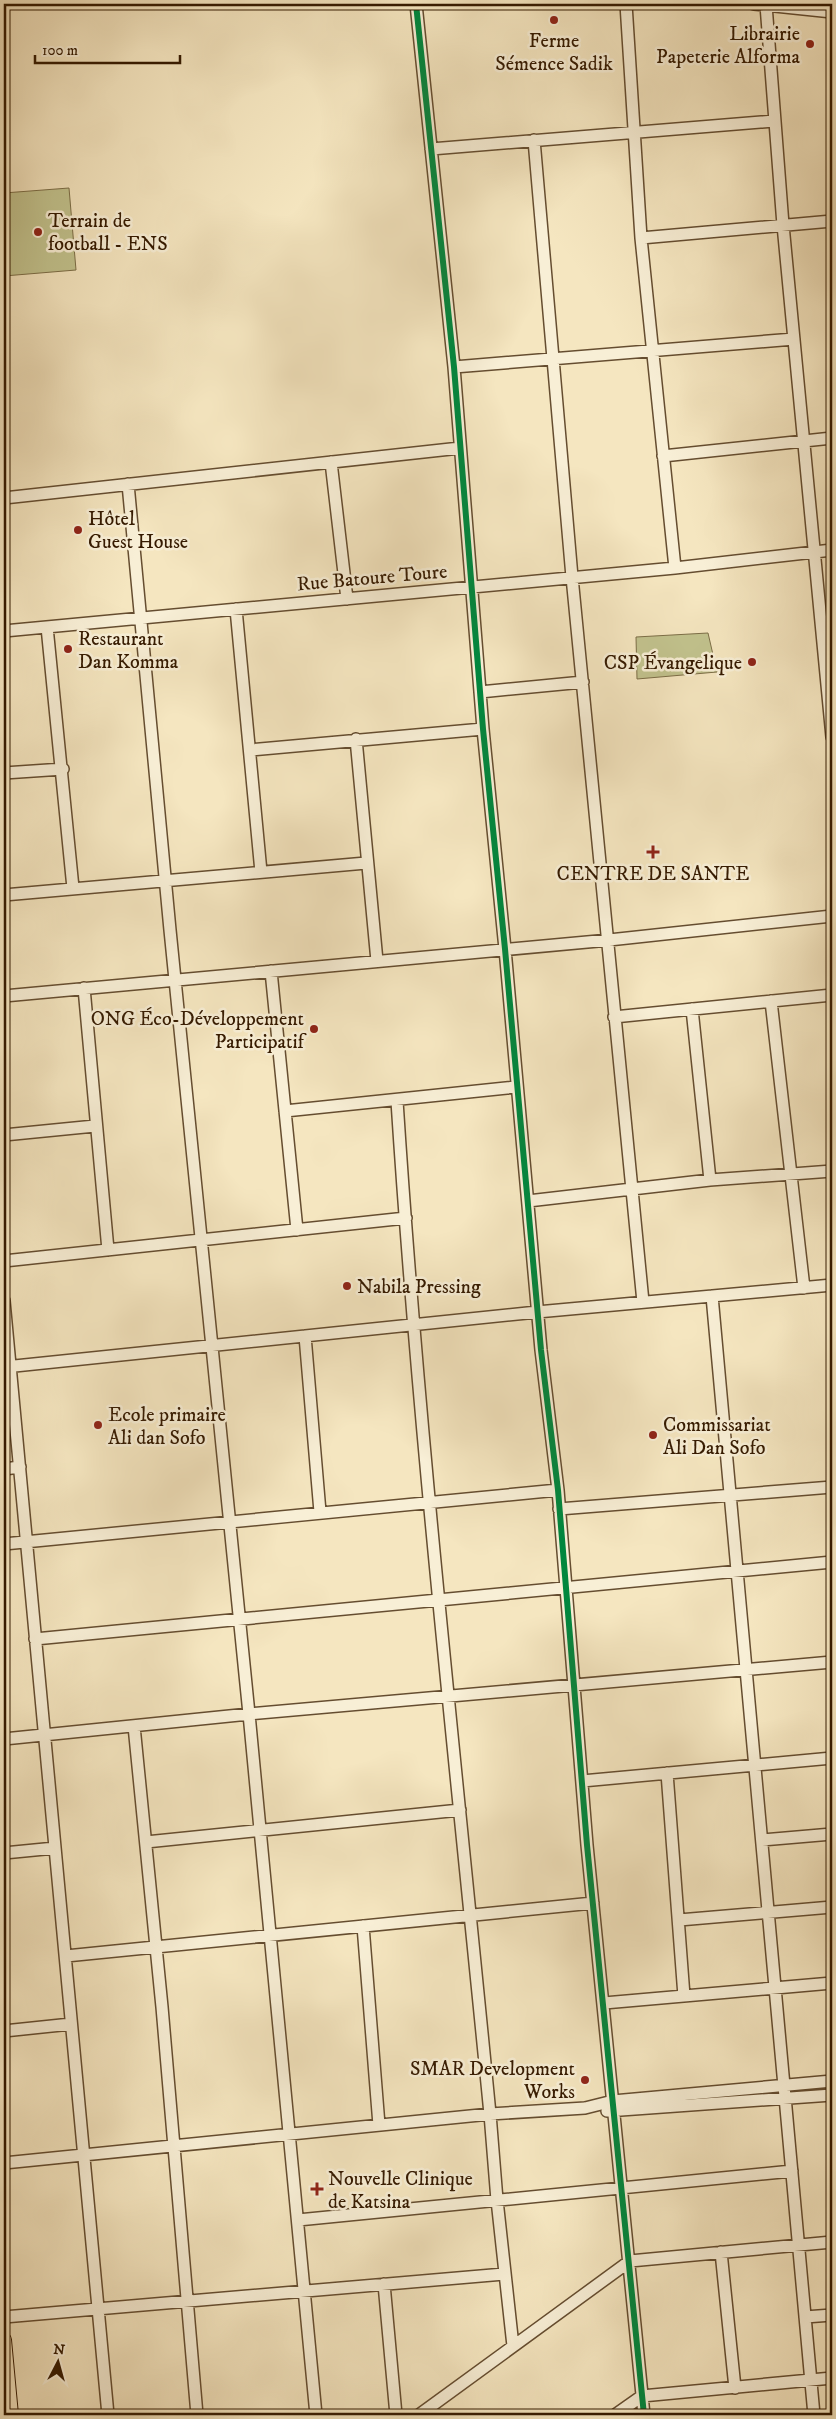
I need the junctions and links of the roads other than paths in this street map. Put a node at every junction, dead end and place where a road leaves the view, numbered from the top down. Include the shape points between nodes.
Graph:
1 (416, 4) edge
2 (626, 4) edge
3 (754, 4) edge
4 (766, 5) edge
5 (832, 12) edge
6 (774, 121) junction
7 (634, 133) junction
8 (534, 140) junction
9 (431, 149) junction
10 (832, 221) edge
11 (783, 225) junction
12 (640, 238) junction
13 (794, 339) junction
14 (652, 350) junction
15 (553, 359) junction
16 (454, 367) junction
17 (832, 438) edge
18 (805, 441) junction
19 (460, 448) junction
20 (662, 456) junction
21 (331, 462) junction
22 (128, 484) junction
23 (4, 498) edge
24 (832, 550) edge
25 (815, 552) junction
26 (674, 568) junction
27 (572, 577) junction
28 (471, 587) junction
29 (346, 599) junction
30 (236, 609) junction
31 (140, 618) junction
32 (48, 626) junction
33 (4, 631) edge
34 (828, 660) edge
35 (583, 682) junction
36 (480, 692) junction
37 (483, 729) junction
38 (832, 737) edge
39 (356, 739) junction
40 (250, 750) junction
41 (63, 769) junction
42 (4, 773) edge
43 (366, 863) junction
44 (261, 872) junction
45 (166, 880) junction
46 (73, 888) junction
47 (4, 895) edge
48 (832, 916) edge
49 (609, 940) junction
50 (505, 949) junction
51 (377, 961) junction
52 (271, 971) junction
53 (176, 980) junction
54 (84, 988) junction
55 (832, 994) edge
56 (4, 996) edge
57 (771, 1001) junction
58 (692, 1009) junction
59 (614, 1017) junction
60 (516, 1087) junction
61 (397, 1100) junction
62 (285, 1111) junction
63 (95, 1126) junction
64 (4, 1135) edge
65 (832, 1171) edge
66 (790, 1175) junction
67 (710, 1180) junction
68 (632, 1189) junction
69 (528, 1201) junction
70 (406, 1218) junction
71 (296, 1230) junction
72 (202, 1241) junction
73 (108, 1250) junction
74 (4, 1261) edge
75 (832, 1285) edge
76 (804, 1288) junction
77 (712, 1296) junction
78 (4, 1301) edge
79 (643, 1302) junction
80 (537, 1312) junction
81 (413, 1325) junction
82 (305, 1336) junction
83 (211, 1345) junction
84 (7, 1367) edge
85 (20, 1467) junction
86 (4, 1469) edge
87 (832, 1487) edge
88 (558, 1490) junction
89 (731, 1496) junction
90 (430, 1501) junction
91 (559, 1509) junction
92 (320, 1512) junction
93 (229, 1521) junction
94 (26, 1542) junction
95 (4, 1544) edge
96 (832, 1562) edge
97 (738, 1571) junction
98 (566, 1588) junction
99 (439, 1600) junction
100 (239, 1619) junction
101 (35, 1639) junction
102 (832, 1662) edge
103 (746, 1670) junction
104 (574, 1686) junction
105 (449, 1697) junction
106 (249, 1714) junction
107 (134, 1726) junction
108 (44, 1735) junction
109 (4, 1739) edge
110 (832, 1758) edge
111 (755, 1765) junction
112 (667, 1773) junction
113 (582, 1781) junction
114 (460, 1810) junction
115 (260, 1830) junction
116 (832, 1834) edge
117 (762, 1840) junction
118 (146, 1842) junction
119 (55, 1848) junction
120 (4, 1853) edge
121 (593, 1903) junction
122 (832, 1907) edge
123 (768, 1913) junction
124 (471, 1915) junction
125 (679, 1920) junction
126 (363, 1926) junction
127 (270, 1935) junction
128 (156, 1946) junction
129 (66, 1956) junction
130 (832, 1983) edge
131 (775, 1988) junction
132 (684, 1996) junction
133 (604, 2003) junction
134 (71, 2024) junction
135 (4, 2031) edge
136 (832, 2081) edge
137 (784, 2086) junction
138 (832, 2095) edge
139 (786, 2100) junction
140 (613, 2107) junction
141 (490, 2114) junction
142 (379, 2125) junction
143 (290, 2134) junction
144 (174, 2146) junction
145 (84, 2155) junction
146 (4, 2163) edge
147 (792, 2171) junction
148 (622, 2188) junction
149 (496, 2200) junction
150 (298, 2220) junction
151 (832, 2242) edge
152 (799, 2245) junction
153 (721, 2252) junction
154 (630, 2261) junction
155 (504, 2274) junction
156 (384, 2284) junction
157 (305, 2291) junction
158 (186, 2301) junction
159 (98, 2309) junction
160 (832, 2315) edge
161 (4, 2317) edge
162 (805, 2318) junction
163 (4, 2340) edge
164 (513, 2346) junction
165 (832, 2378) edge
166 (811, 2380) junction
167 (735, 2388) junction
168 (642, 2396) junction
169 (11, 2415) edge
170 (108, 2415) edge
171 (197, 2415) edge
172 (316, 2415) edge
173 (396, 2415) edge
174 (419, 2415) edge
175 (615, 2415) edge
176 (644, 2415) edge
177 (814, 2415) edge

1 - 9 street
2 - 7 street
3 - 4 street
4 - 5 street
4 - 6 street
6 - 7 street
6 - 11 street
7 - 8 street
7 - 12 street
8 - 9 street
8 - 15 street
9 - 16 street
10 - 11 street
11 - 12 street
11 - 13 street
12 - 14 street
13 - 14 street
13 - 18 street
14 - 15 street
14 - 20 street
15 - 16 street
15 - 27 street
16 - 19 street
17 - 18 street
18 - 20 street
18 - 25 street
19 - 21 street
19 - 28 street
20 - 26 street
21 - 22 street
21 - 29 street
22 - 23 street
22 - 31 street
24 - 25 street, Rue Batoure Toure
25 - 26 street, Rue Batoure Toure
25 - 34 street
26 - 27 street, Rue Batoure Toure
27 - 28 street, Rue Batoure Toure
27 - 35 street
28 - 29 street, Rue Batoure Toure
28 - 36 street
29 - 30 street, Rue Batoure Toure
30 - 31 street, Rue Batoure Toure
30 - 40 street
31 - 32 street, Rue Batoure Toure
31 - 45 street
32 - 33 street, Rue Batoure Toure
32 - 41 street
34 - 38 street
35 - 36 street
35 - 49 street
36 - 37 street
37 - 39 street
37 - 50 street
39 - 40 street
39 - 43 street
40 - 44 street
41 - 42 street
41 - 46 street
43 - 44 street
43 - 51 street
44 - 45 street
45 - 46 street
45 - 53 street
46 - 47 street
48 - 49 street
49 - 50 street
49 - 59 street
50 - 51 street
50 - 60 street
51 - 52 street
52 - 53 street
52 - 62 street
53 - 54 street
53 - 72 street
54 - 56 street
54 - 63 street
55 - 57 street
57 - 58 street
57 - 66 street
58 - 59 street
58 - 67 street
59 - 68 street
60 - 61 street
60 - 69 street
61 - 62 street
61 - 70 street
62 - 71 street
63 - 64 street
63 - 73 street
65 - 66 street
66 - 67 street
66 - 76 street
67 - 68 street
68 - 69 street
68 - 79 street
69 - 80 street
70 - 71 street
70 - 81 street
71 - 72 street
72 - 73 street
72 - 83 street
73 - 74 street
75 - 76 street
76 - 77 street
77 - 79 street
77 - 89 street
78 - 84 street
79 - 80 street
80 - 81 street
80 - 88 street
81 - 82 street
81 - 90 street
82 - 83 street
82 - 92 street
83 - 84 street
83 - 93 street
84 - 85 street
85 - 86 street
85 - 94 street
87 - 89 street
88 - 90 street
88 - 91 street
89 - 91 street
89 - 97 street
90 - 92 street
90 - 99 street
91 - 98 street
92 - 93 street
93 - 94 street
93 - 100 street
94 - 95 street
94 - 101 street
96 - 97 street
97 - 98 street
97 - 103 street
98 - 99 street
98 - 104 street
99 - 100 street
99 - 105 street
100 - 101 street
100 - 106 street
101 - 108 street
102 - 103 street
103 - 104 street
103 - 111 street
104 - 105 street
104 - 113 street
105 - 106 street
105 - 114 street
106 - 107 street
106 - 115 street
107 - 108 street
107 - 118 street
108 - 109 street
108 - 119 street
110 - 111 street
111 - 112 street
111 - 117 street
112 - 113 street
112 - 125 street
113 - 121 street
114 - 115 street
114 - 124 street
115 - 118 street
115 - 127 street
116 - 117 street
117 - 123 street
118 - 128 street
119 - 120 street
119 - 129 street
121 - 124 street
121 - 133 street
122 - 123 street
123 - 125 street
123 - 131 street
124 - 126 street
124 - 141 street
125 - 132 street
126 - 127 street
126 - 142 street
127 - 128 street
127 - 143 street
128 - 129 street
128 - 144 street
129 - 134 street
130 - 131 street
131 - 132 street
131 - 137 street
132 - 133 street
133 - 140 street
134 - 135 street
134 - 145 street
136 - 137 street
137 - 139 street
137 - 140 street
138 - 139 street
139 - 140 street
139 - 147 street
140 - 141 street
140 - 148 street
141 - 142 street
141 - 149 street
142 - 143 street
143 - 144 street
143 - 150 street
144 - 145 street
144 - 158 street
145 - 146 street
145 - 159 street
147 - 148 street
147 - 152 street
148 - 149 street
148 - 154 street
149 - 150 street
149 - 155 street
150 - 157 street
151 - 152 street
152 - 153 street
152 - 162 street
153 - 154 street
153 - 167 street
154 - 164 street
154 - 168 street
155 - 156 street
155 - 164 street
156 - 157 street
156 - 173 street
157 - 158 street
157 - 172 street
158 - 159 street
158 - 171 street
159 - 161 street
159 - 170 street
160 - 162 street
162 - 166 street
163 - 169 main road
164 - 174 street
165 - 166 street
166 - 167 street
166 - 177 street
167 - 168 street
168 - 175 street
168 - 176 street

